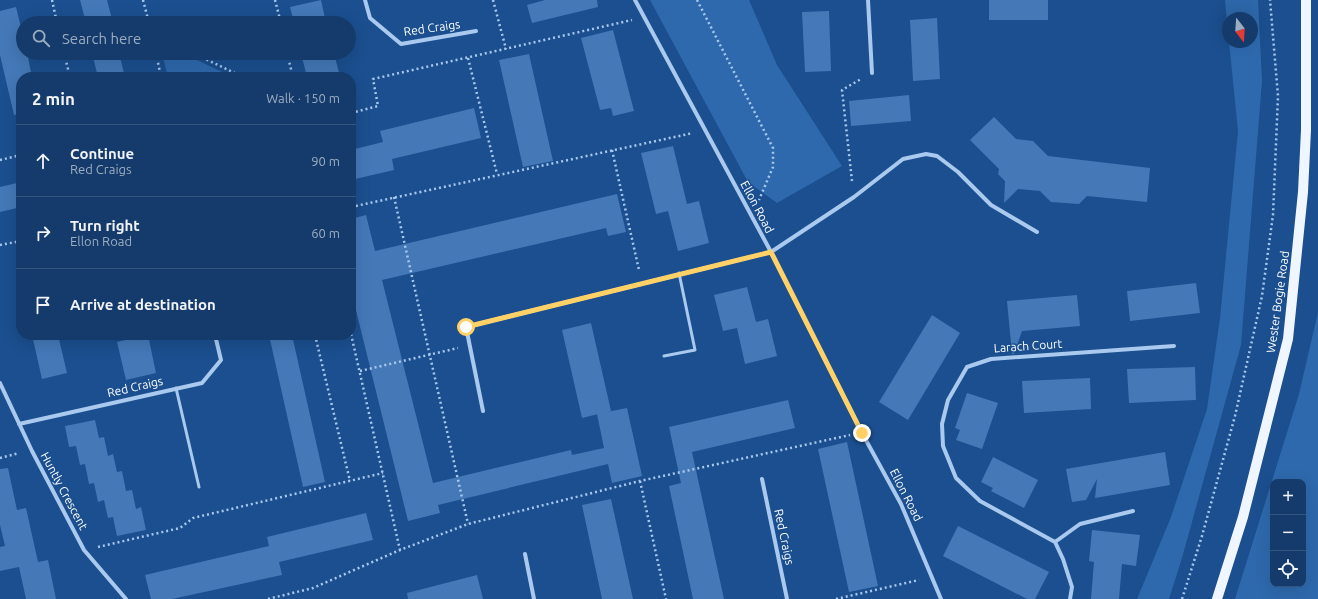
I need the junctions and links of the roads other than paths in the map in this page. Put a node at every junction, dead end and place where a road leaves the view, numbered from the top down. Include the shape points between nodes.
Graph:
1 (365, 0) edge
2 (635, 0) edge
3 (868, 0) edge
4 (1306, 0) edge
5 (476, 31) dead end
6 (872, 73) road end
7 (1037, 232) dead end
8 (771, 252) junction
9 (679, 273) junction
10 (216, 340) edge
11 (1174, 346) dead end
12 (664, 356) dead end
13 (0, 383) edge
14 (176, 388) junction
15 (483, 412) dead end
16 (19, 424) junction
17 (762, 479) dead end
18 (199, 487) dead end
19 (1133, 511) dead end
20 (1055, 542) junction
21 (525, 554) dead end
22 (126, 599) edge
23 (534, 599) edge
24 (787, 599) edge
25 (941, 599) edge
26 (1070, 599) edge
27 (1217, 599) edge

1 - 5 street, Red Craigs via 370,18 401,44
2 - 8 street, Ellon Road
3 - 6 street
4 - 27 main road, Wester Bogie Road via 1306,130 1303,192 1288,339 1243,517
7 - 8 street via 990,206 958,172 937,156 926,154 903,159 854,198
8 - 9 street
8 - 25 street, Ellon Road via 862,433 901,504
9 - 12 lane via 695,350
9 - 15 street via 466,327
10 - 14 street, Red Craigs via 221,360 202,383
11 - 20 street, Larach Court via 990,358 967,367 948,400 942,424 943,446 956,478 980,501
13 - 16 street, Huntly Crescent
14 - 16 street, Red Craigs
14 - 18 lane
16 - 22 street, Huntly Crescent via 84,550
17 - 24 street, Red Craigs
19 - 20 street via 1080,524
20 - 26 street via 1072,587
21 - 23 street

